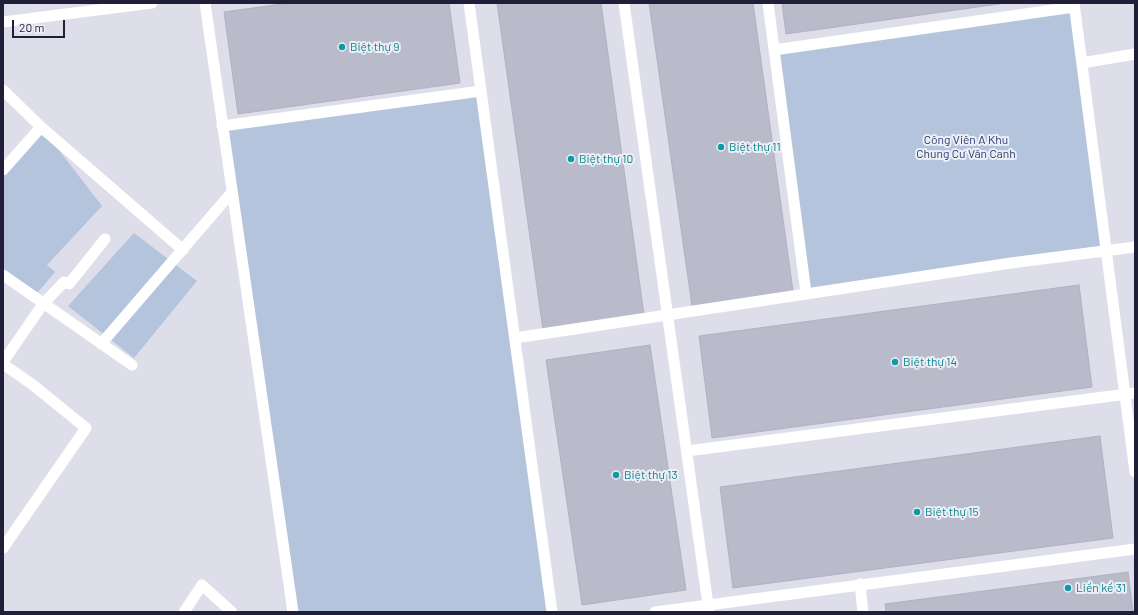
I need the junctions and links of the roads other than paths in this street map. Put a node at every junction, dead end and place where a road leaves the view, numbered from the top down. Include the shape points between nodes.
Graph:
1 (152, 3) edge
2 (205, 3) edge
3 (469, 3) edge
4 (624, 3) edge
5 (768, 3) edge
6 (1074, 5) edge
7 (3, 22) edge
8 (774, 50) junction
9 (1135, 54) edge
10 (1082, 63) junction
11 (3, 90) edge
12 (481, 91) junction
13 (222, 126) junction
14 (41, 127) junction
15 (3, 170) edge
16 (232, 192) junction
17 (105, 238) dead end
18 (1135, 247) edge
19 (183, 250) junction
20 (1107, 252) junction
21 (3, 275) edge
22 (806, 294) junction
23 (43, 304) junction
24 (668, 315) junction
25 (515, 338) junction
26 (101, 344) junction
27 (3, 363) edge
28 (132, 365) dead end
29 (1130, 394) edge
30 (687, 451) junction
31 (1135, 472) edge
32 (3, 548) edge
33 (1135, 549) edge
34 (860, 584) junction
35 (709, 608) edge
36 (184, 612) edge
37 (232, 612) edge
38 (293, 612) edge
39 (552, 612) edge
40 (655, 612) edge
41 (863, 612) edge

1 - 7 street
2 - 13 street
3 - 12 street
4 - 24 street
5 - 8 street
6 - 8 street
6 - 10 street
8 - 22 street
9 - 10 street
10 - 20 street
11 - 14 street
12 - 13 street
12 - 25 street
13 - 16 street
14 - 15 street
14 - 19 street
16 - 19 street
16 - 38 street
17 - 23 street via 69,284 64,282
18 - 20 street
19 - 26 street
20 - 22 street via 1010,263
20 - 29 street
21 - 23 street
22 - 24 street
23 - 26 street
23 - 27 street
24 - 25 street
24 - 30 street
25 - 39 street
26 - 28 street
27 - 32 street via 86,428
29 - 30 street
29 - 31 street
30 - 35 street
33 - 34 street
34 - 35 street
34 - 41 street
35 - 40 street
36 - 37 street via 202,585

